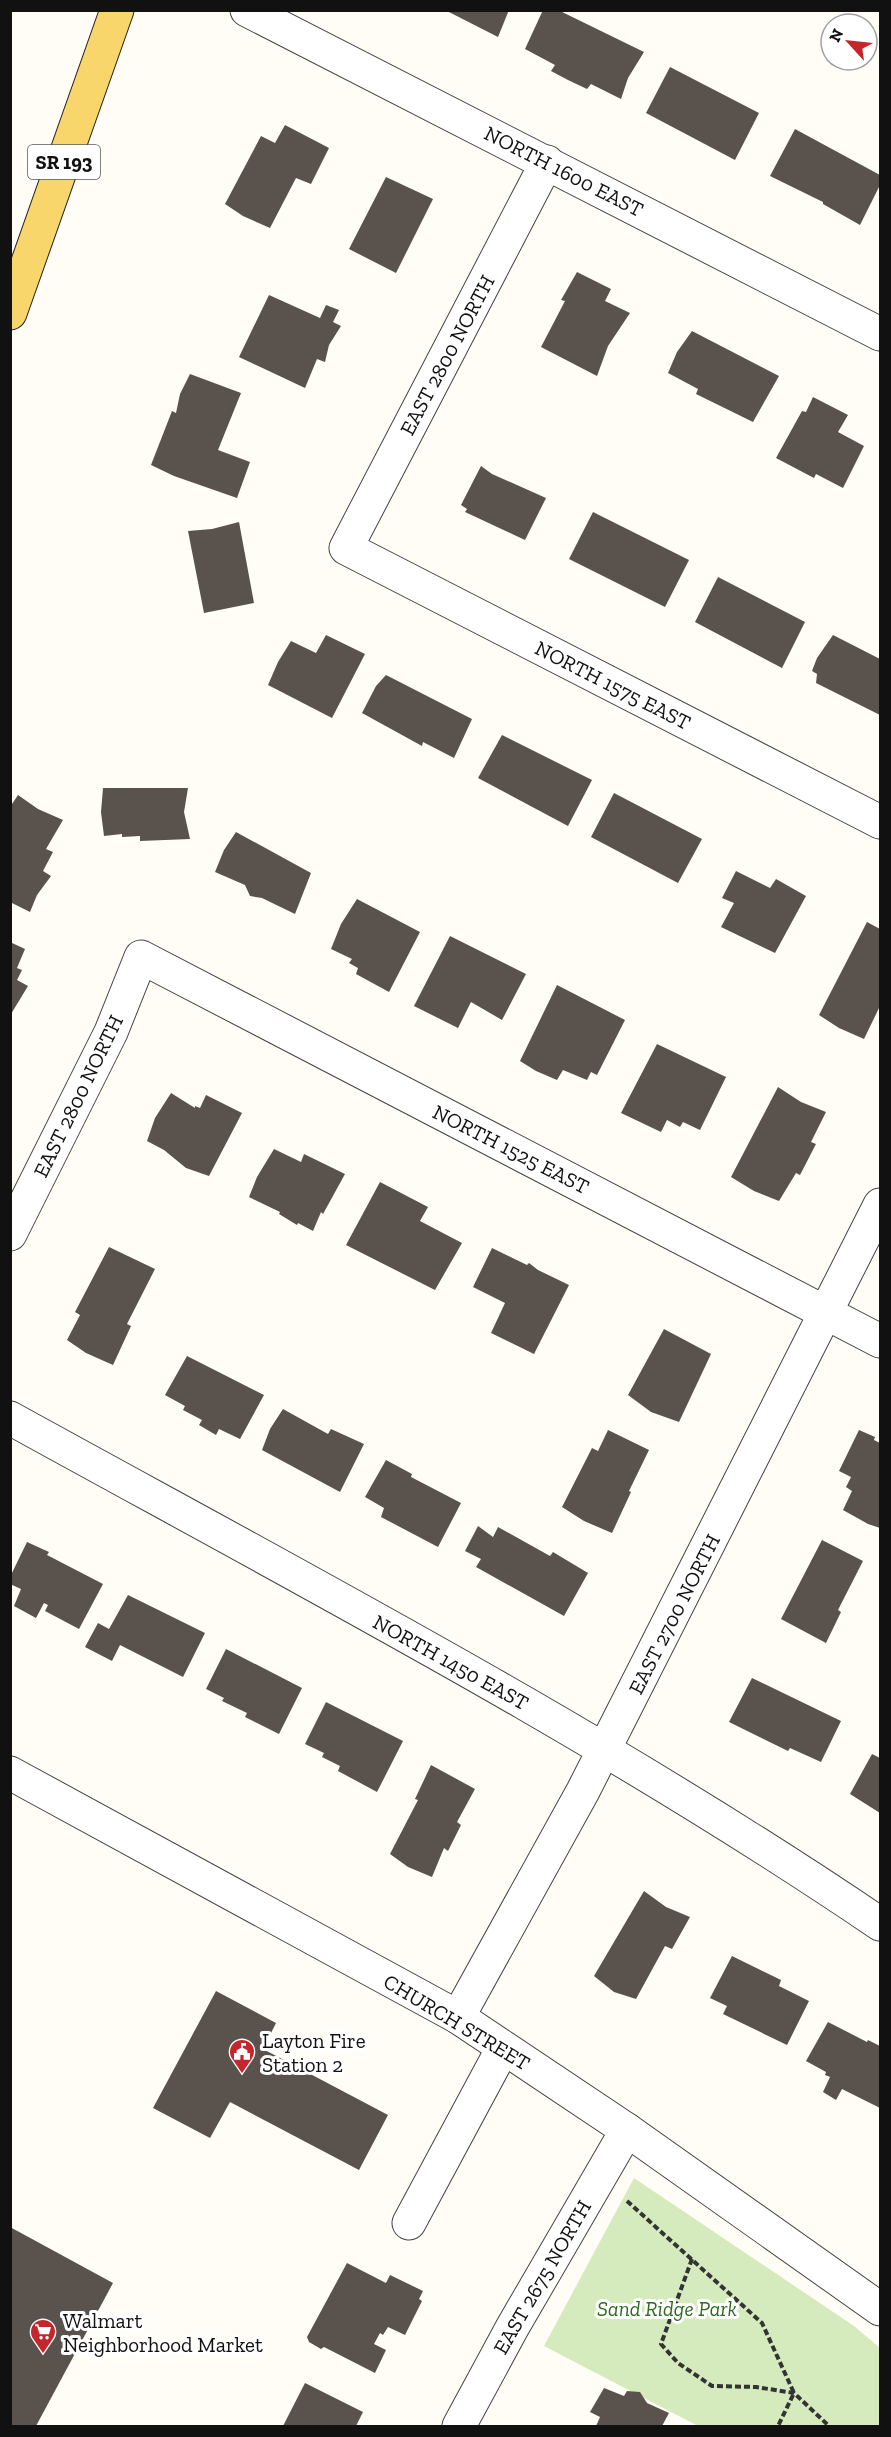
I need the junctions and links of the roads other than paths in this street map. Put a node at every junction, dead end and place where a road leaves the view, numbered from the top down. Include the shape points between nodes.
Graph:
1 (117, 10) edge
2 (247, 10) edge
3 (547, 162) junction
4 (10, 313) edge
5 (880, 334) edge
6 (346, 548) joint
7 (880, 822) edge
8 (141, 957) joint
9 (880, 1205) edge
10 (10, 1234) edge
11 (825, 1312) junction
12 (880, 1341) edge
13 (10, 1418) edge
14 (604, 1749) junction
15 (10, 1773) edge
16 (880, 1924) edge
17 (458, 2017) junction
18 (503, 2048) junction
19 (627, 2130) junction
20 (409, 2223) dead end
21 (880, 2309) edge
22 (459, 2427) edge

1 - 4 main road, SR 193
2 - 3 street, NORTH 1600 EAST
3 - 5 street, NORTH 1600 EAST
3 - 6 street, EAST 2800 NORTH
6 - 7 street, NORTH 1575 EAST
8 - 10 street, EAST 2800 NORTH via 111,1032
8 - 11 street, NORTH 1525 EAST
9 - 11 street, EAST 2700 NORTH
11 - 12 street, NORTH 1525 EAST
11 - 14 street, EAST 2700 NORTH
13 - 14 street, NORTH 1450 EAST
14 - 16 street, NORTH 1450 EAST
14 - 17 street, EAST 2700 NORTH
15 - 17 street, CHURCH STREET
17 - 18 street, CHURCH STREET
18 - 19 street, CHURCH STREET
18 - 20 street
19 - 21 street, CHURCH STREET
19 - 22 street, EAST 2675 NORTH

